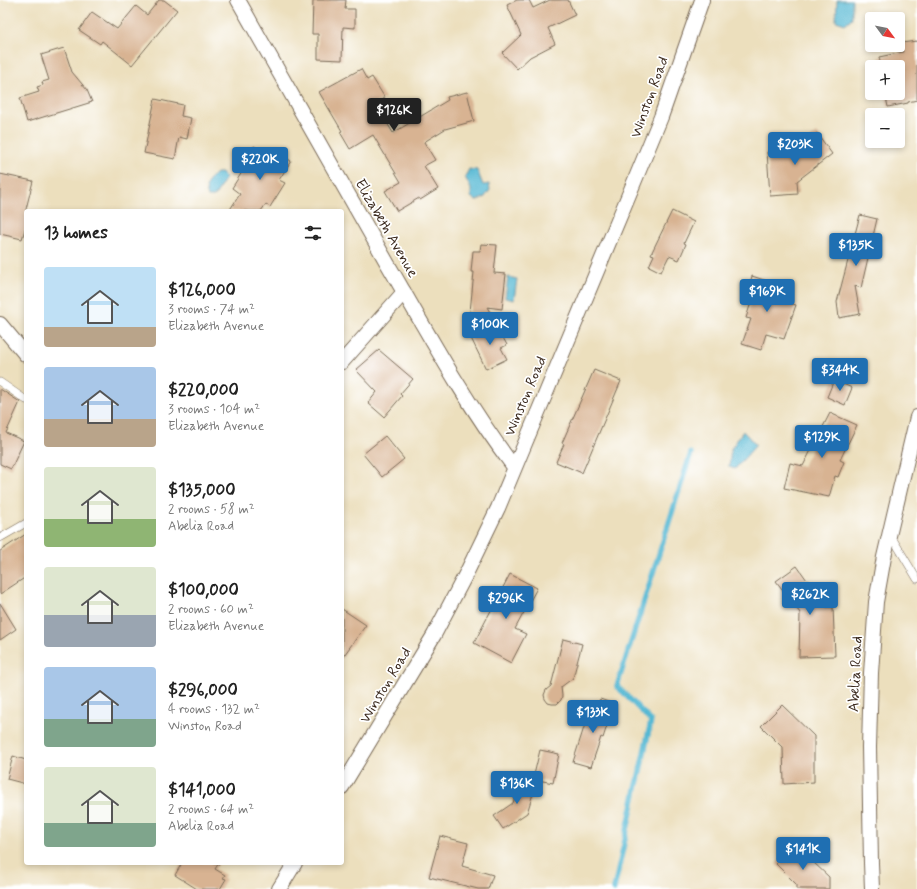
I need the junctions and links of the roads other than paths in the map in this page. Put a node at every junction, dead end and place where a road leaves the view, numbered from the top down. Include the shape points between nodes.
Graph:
1 (238, 0) edge
2 (702, 0) edge
3 (404, 292) junction
4 (0, 324) edge
5 (24, 353) edge
6 (344, 360) edge
7 (0, 382) edge
8 (24, 399) edge
9 (917, 417) edge
10 (514, 467) junction
11 (24, 524) edge
12 (890, 534) junction
13 (0, 538) edge
14 (917, 579) edge
15 (344, 785) edge
16 (294, 865) edge
17 (279, 889) edge
18 (872, 889) edge

1 - 3 street, Elizabeth Avenue
2 - 10 street, Winston Road via 641,166
3 - 6 street
3 - 10 street, Elizabeth Avenue via 492,438
4 - 5 street
7 - 8 lane
9 - 12 street, Abelia Road
10 - 15 street, Winston Road via 495,515 434,635
11 - 13 lane
12 - 14 lane
12 - 18 street, Abelia Road via 876,602 871,673
16 - 17 street

